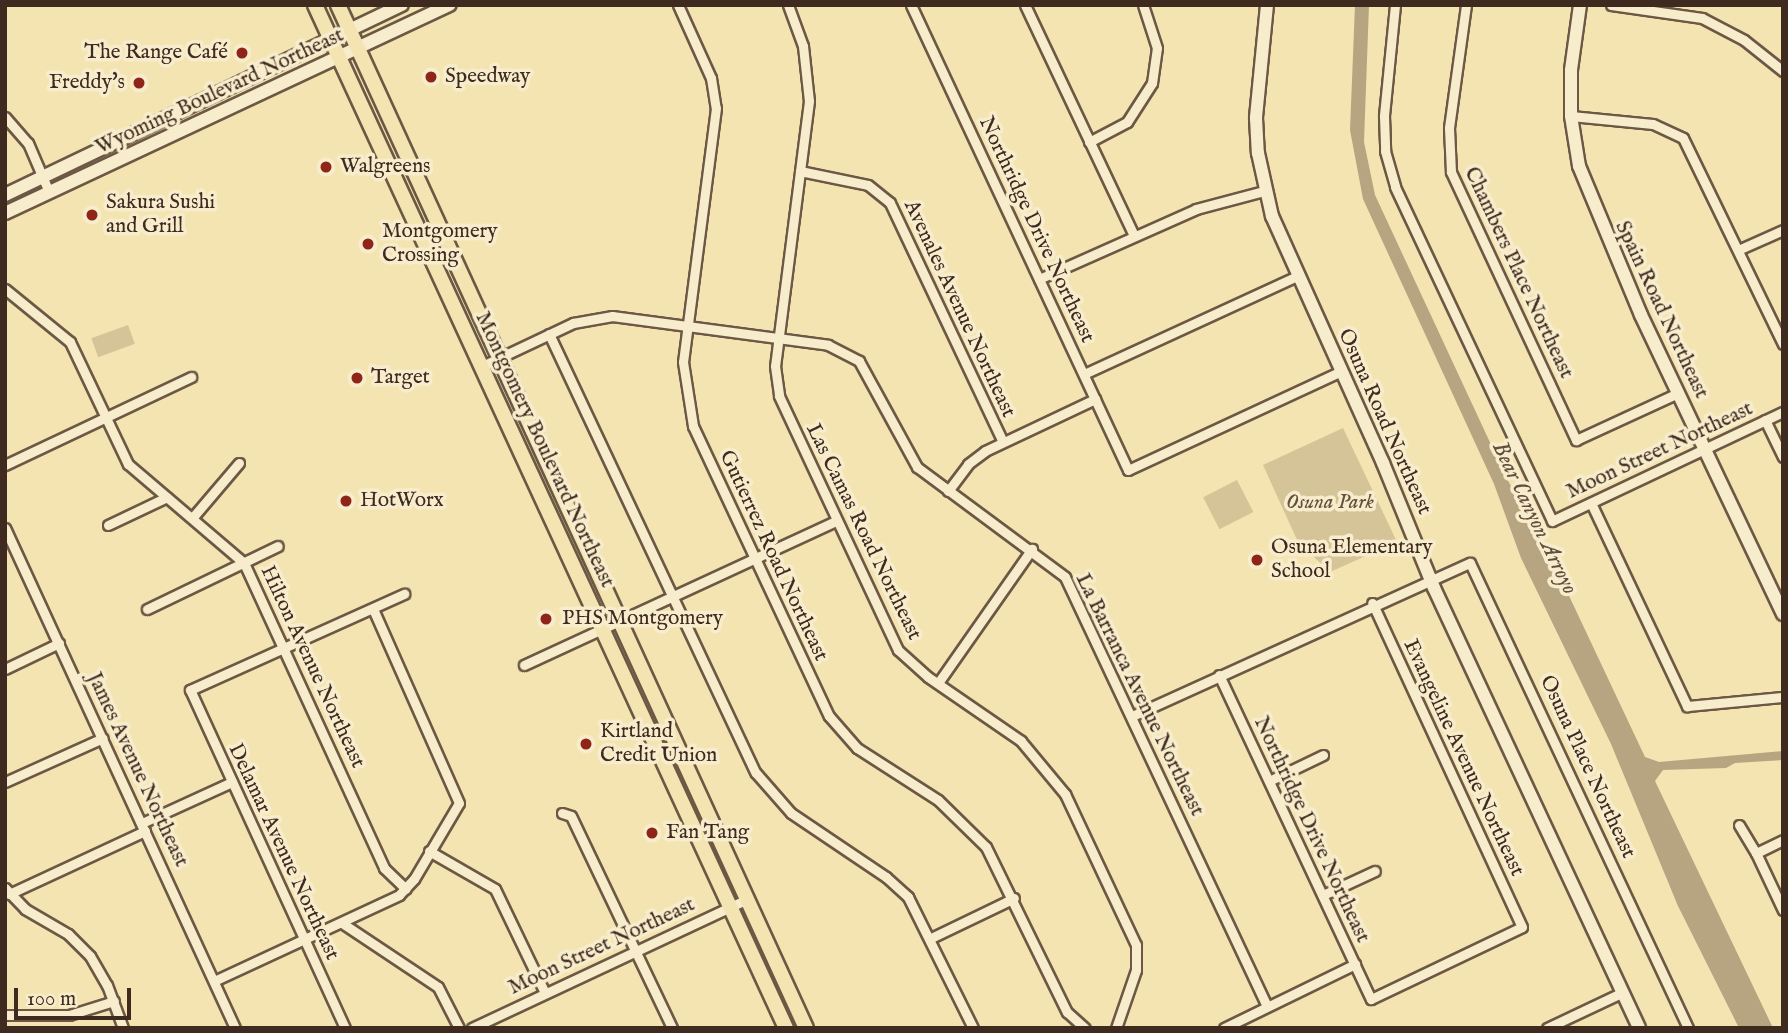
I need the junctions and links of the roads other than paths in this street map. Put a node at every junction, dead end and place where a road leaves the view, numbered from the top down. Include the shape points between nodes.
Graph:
1 (315, 5) edge
2 (338, 5) edge
3 (402, 5) edge
4 (450, 5) edge
5 (678, 5) edge
6 (788, 5) edge
7 (911, 5) edge
8 (1026, 5) edge
9 (1143, 5) edge
10 (1267, 5) edge
11 (1395, 5) edge
12 (1466, 5) edge
13 (1580, 5) edge
14 (1611, 5) edge
15 (349, 30) junction
16 (331, 39) junction
17 (358, 49) junction
18 (339, 58) junction
19 (1783, 71) edge
20 (1571, 116) junction
21 (5, 117) edge
22 (1089, 142) junction
23 (800, 171) junction
24 (43, 178) junction
25 (1264, 191) junction
26 (49, 192) junction
27 (5, 195) edge
28 (5, 213) edge
29 (1783, 230) edge
30 (1135, 236) junction
31 (1738, 250) junction
32 (1297, 276) junction
33 (1039, 279) junction
34 (5, 289) edge
35 (687, 325) junction
36 (549, 334) junction
37 (778, 339) junction
38 (1783, 344) edge
39 (499, 358) junction
40 (482, 366) junction
41 (1341, 371) junction
42 (1084, 374) junction
43 (191, 377) dead end
44 (1678, 393) junction
45 (1095, 399) junction
46 (1783, 412) edge
47 (106, 416) junction
48 (1766, 420) junction
49 (1003, 442) junction
50 (1704, 448) junction
51 (1783, 457) edge
52 (239, 463) dead end
53 (5, 465) edge
54 (948, 491) junction
55 (167, 497) junction
56 (1591, 502) junction
57 (193, 517) junction
58 (836, 521) junction
59 (108, 525) dead end
60 (5, 528) edge
61 (278, 546) dead end
62 (1032, 549) junction
63 (754, 559) junction
64 (244, 563) junction
65 (1429, 578) junction
66 (404, 594) dead end
67 (671, 597) junction
68 (1372, 603) junction
69 (146, 609) dead end
70 (373, 609) junction
71 (1783, 614) edge
72 (619, 621) junction
73 (603, 629) junction
74 (60, 643) junction
75 (285, 647) junction
76 (524, 665) dead end
77 (5, 669) edge
78 (1219, 676) junction
79 (938, 683) junction
80 (1783, 697) edge
81 (1132, 716) junction
82 (103, 738) junction
83 (1323, 755) dead end
84 (1269, 781) junction
85 (5, 782) edge
86 (232, 782) junction
87 (562, 813) dead end
88 (1739, 825) dead end
89 (144, 827) junction
90 (1783, 840) edge
91 (429, 850) junction
92 (1756, 853) junction
93 (1375, 871) dead end
94 (406, 889) junction
95 (7, 891) edge
96 (1322, 895) junction
97 (1014, 898) junction
98 (747, 899) junction
99 (730, 907) junction
100 (1783, 910) edge
101 (342, 923) junction
102 (931, 937) junction
103 (305, 940) junction
104 (634, 951) junction
105 (1355, 964) junction
106 (214, 981) junction
107 (1623, 992) junction
108 (545, 993) junction
109 (1371, 999) joint
110 (114, 1000) junction
111 (1266, 1005) junction
112 (5, 1015) edge
113 (490, 1024) edge
114 (123, 1028) edge
115 (235, 1028) edge
116 (345, 1028) edge
117 (458, 1028) edge
118 (472, 1028) edge
119 (672, 1028) edge
120 (786, 1028) edge
121 (806, 1028) edge
122 (973, 1028) edge
123 (1085, 1028) edge
124 (1116, 1028) edge
125 (1224, 1028) edge
126 (1547, 1028) edge
127 (1639, 1028) edge
128 (1688, 1028) edge

1 - 16 main road, Montgomery Boulevard Northeast
2 - 15 main road, Montgomery Boulevard Northeast
3 - 15 street, Wyoming Boulevard Northeast
4 - 17 street, Wyoming Boulevard Northeast
5 - 35 street, Gutierrez Road Northeast via 711,78 716,108
6 - 23 street, Las Camas Road Northeast via 803,46 808,84
7 - 33 street, Northridge Drive Northeast
8 - 22 street
9 - 22 street via 1157,48 1152,83 1127,122
10 - 25 street, Osuna Road Northeast via 1256,118
11 - 56 street, Moon Street Northeast via 1384,116 1385,151 1395,187 1552,521
12 - 44 street, Chambers Place Northeast via 1448,140 1451,172 1576,440
13 - 20 street, Spain Road Northeast via 1571,58
14 - 19 street via 1702,18 1744,40
15 - 16 street, Wyoming Boulevard Northeast
15 - 17 main road, Montgomery Boulevard Northeast
16 - 18 main road, Montgomery Boulevard Northeast
16 - 24 street, Wyoming Boulevard Northeast
17 - 18 street, Wyoming Boulevard Northeast
17 - 39 main road, Montgomery Boulevard Northeast
18 - 26 street, Wyoming Boulevard Northeast
18 - 40 main road, Montgomery Boulevard Northeast
20 - 31 street via 1653,124 1683,138
20 - 44 street, Spain Road Northeast via 1579,166 1595,210
21 - 24 street via 22,134
22 - 30 street
23 - 37 street, Las Camas Road Northeast
23 - 49 street, Avenales Avenue Northeast via 867,185 890,203
24 - 26 street
24 - 27 street, Wyoming Boulevard Northeast
25 - 30 street via 1196,209
25 - 32 street, Osuna Road Northeast
26 - 28 street, Wyoming Boulevard Northeast
29 - 31 street
30 - 33 street
31 - 38 street
32 - 41 street, Osuna Road Northeast
32 - 42 street
33 - 42 street, Northridge Drive Northeast
34 - 47 street, Hilton Avenue Northeast via 64,333
35 - 36 street, La Barranca Avenue Northeast via 612,316 573,323
35 - 37 street, La Barranca Avenue Northeast
35 - 63 street, Gutierrez Road Northeast via 683,380 689,413
36 - 39 street, La Barranca Avenue Northeast
36 - 67 street
37 - 54 street, La Barranca Avenue Northeast via 828,345 859,361 908,455
37 - 58 street, Las Camas Road Northeast via 779,396
39 - 40 street, La Barranca Avenue Northeast
39 - 72 main road, Montgomery Boulevard Northeast
40 - 73 main road, Montgomery Boulevard Northeast
41 - 45 street, Northridge Drive Northeast via 1128,470
41 - 65 street, Osuna Road Northeast
42 - 45 street, Northridge Drive Northeast
43 - 47 street
44 - 50 street, Spain Road Northeast
45 - 49 street
46 - 48 street, Moon Street Northeast
47 - 53 street
47 - 55 street, Hilton Avenue Northeast via 128,464
48 - 50 street, Moon Street Northeast
48 - 51 street
49 - 54 street via 968,464
50 - 56 street, Moon Street Northeast
50 - 71 street, Spain Road Northeast
52 - 57 street
54 - 62 street, La Barranca Avenue Northeast
55 - 57 street, Hilton Avenue Northeast
55 - 59 street
56 - 80 street via 1687,706
57 - 64 street, Hilton Avenue Northeast
58 - 63 street
58 - 79 street, Las Camas Road Northeast via 898,650
60 - 74 street, James Avenue Northeast
61 - 64 street
62 - 79 street
62 - 81 street, La Barranca Avenue Northeast via 1065,577
63 - 67 street
63 - 97 street, Gutierrez Road Northeast via 837,728 863,753 964,822 997,863
64 - 69 street
64 - 75 street, Hilton Avenue Northeast
65 - 68 street
65 - 107 street, Osuna Road Northeast
65 - 128 street, Osuna Place Northeast via 1464,562 1473,566
66 - 70 street
67 - 72 street
67 - 102 street via 745,754 766,788 805,824 897,886 918,909
68 - 78 street
68 - 109 street, Evangeline Avenue Northeast via 1522,928
70 - 75 street
70 - 91 street via 459,803
72 - 73 street
72 - 98 main road, Montgomery Boulevard Northeast
73 - 76 street
73 - 99 main road, Montgomery Boulevard Northeast
74 - 77 street
74 - 82 street, James Avenue Northeast
75 - 86 street, Delamar Avenue Northeast via 190,690
75 - 94 street, Hilton Avenue Northeast via 384,868
78 - 81 street
78 - 84 street, Northridge Drive Northeast
79 - 124 street, Las Camas Road Northeast via 1037,757 1070,803 1136,945 1136,970
81 - 111 street, La Barranca Avenue Northeast
82 - 85 street
82 - 89 street, James Avenue Northeast
83 - 84 street
84 - 96 street, Northridge Drive Northeast
86 - 89 street
86 - 103 street, Delamar Avenue Northeast
87 - 104 street via 571,816
88 - 92 street
89 - 95 street
89 - 106 street, James Avenue Northeast
90 - 92 street
91 - 94 street
91 - 108 street via 495,889
92 - 100 street
93 - 96 street
94 - 101 street
95 - 110 street via 79,943
96 - 105 street, Northridge Drive Northeast
97 - 102 street
97 - 123 street, Gutierrez Road Northeast via 1067,1012
98 - 99 street, Moon Street Northeast
98 - 121 main road, Montgomery Boulevard Northeast
99 - 104 street, Moon Street Northeast
99 - 120 main road, Montgomery Boulevard Northeast
101 - 103 street
101 - 117 street via 438,987
102 - 122 street
103 - 106 street
103 - 116 street, Delamar Avenue Northeast
104 - 108 street, Moon Street Northeast
104 - 119 street
105 - 109 street, Northridge Drive Northeast
105 - 111 street
106 - 115 street, James Avenue Northeast
107 - 126 street
107 - 127 street, Osuna Road Northeast
108 - 113 street, Moon Street Northeast
110 - 112 street via 69,1015
110 - 114 street
111 - 125 street
113 - 118 street, Moon Street Northeast

